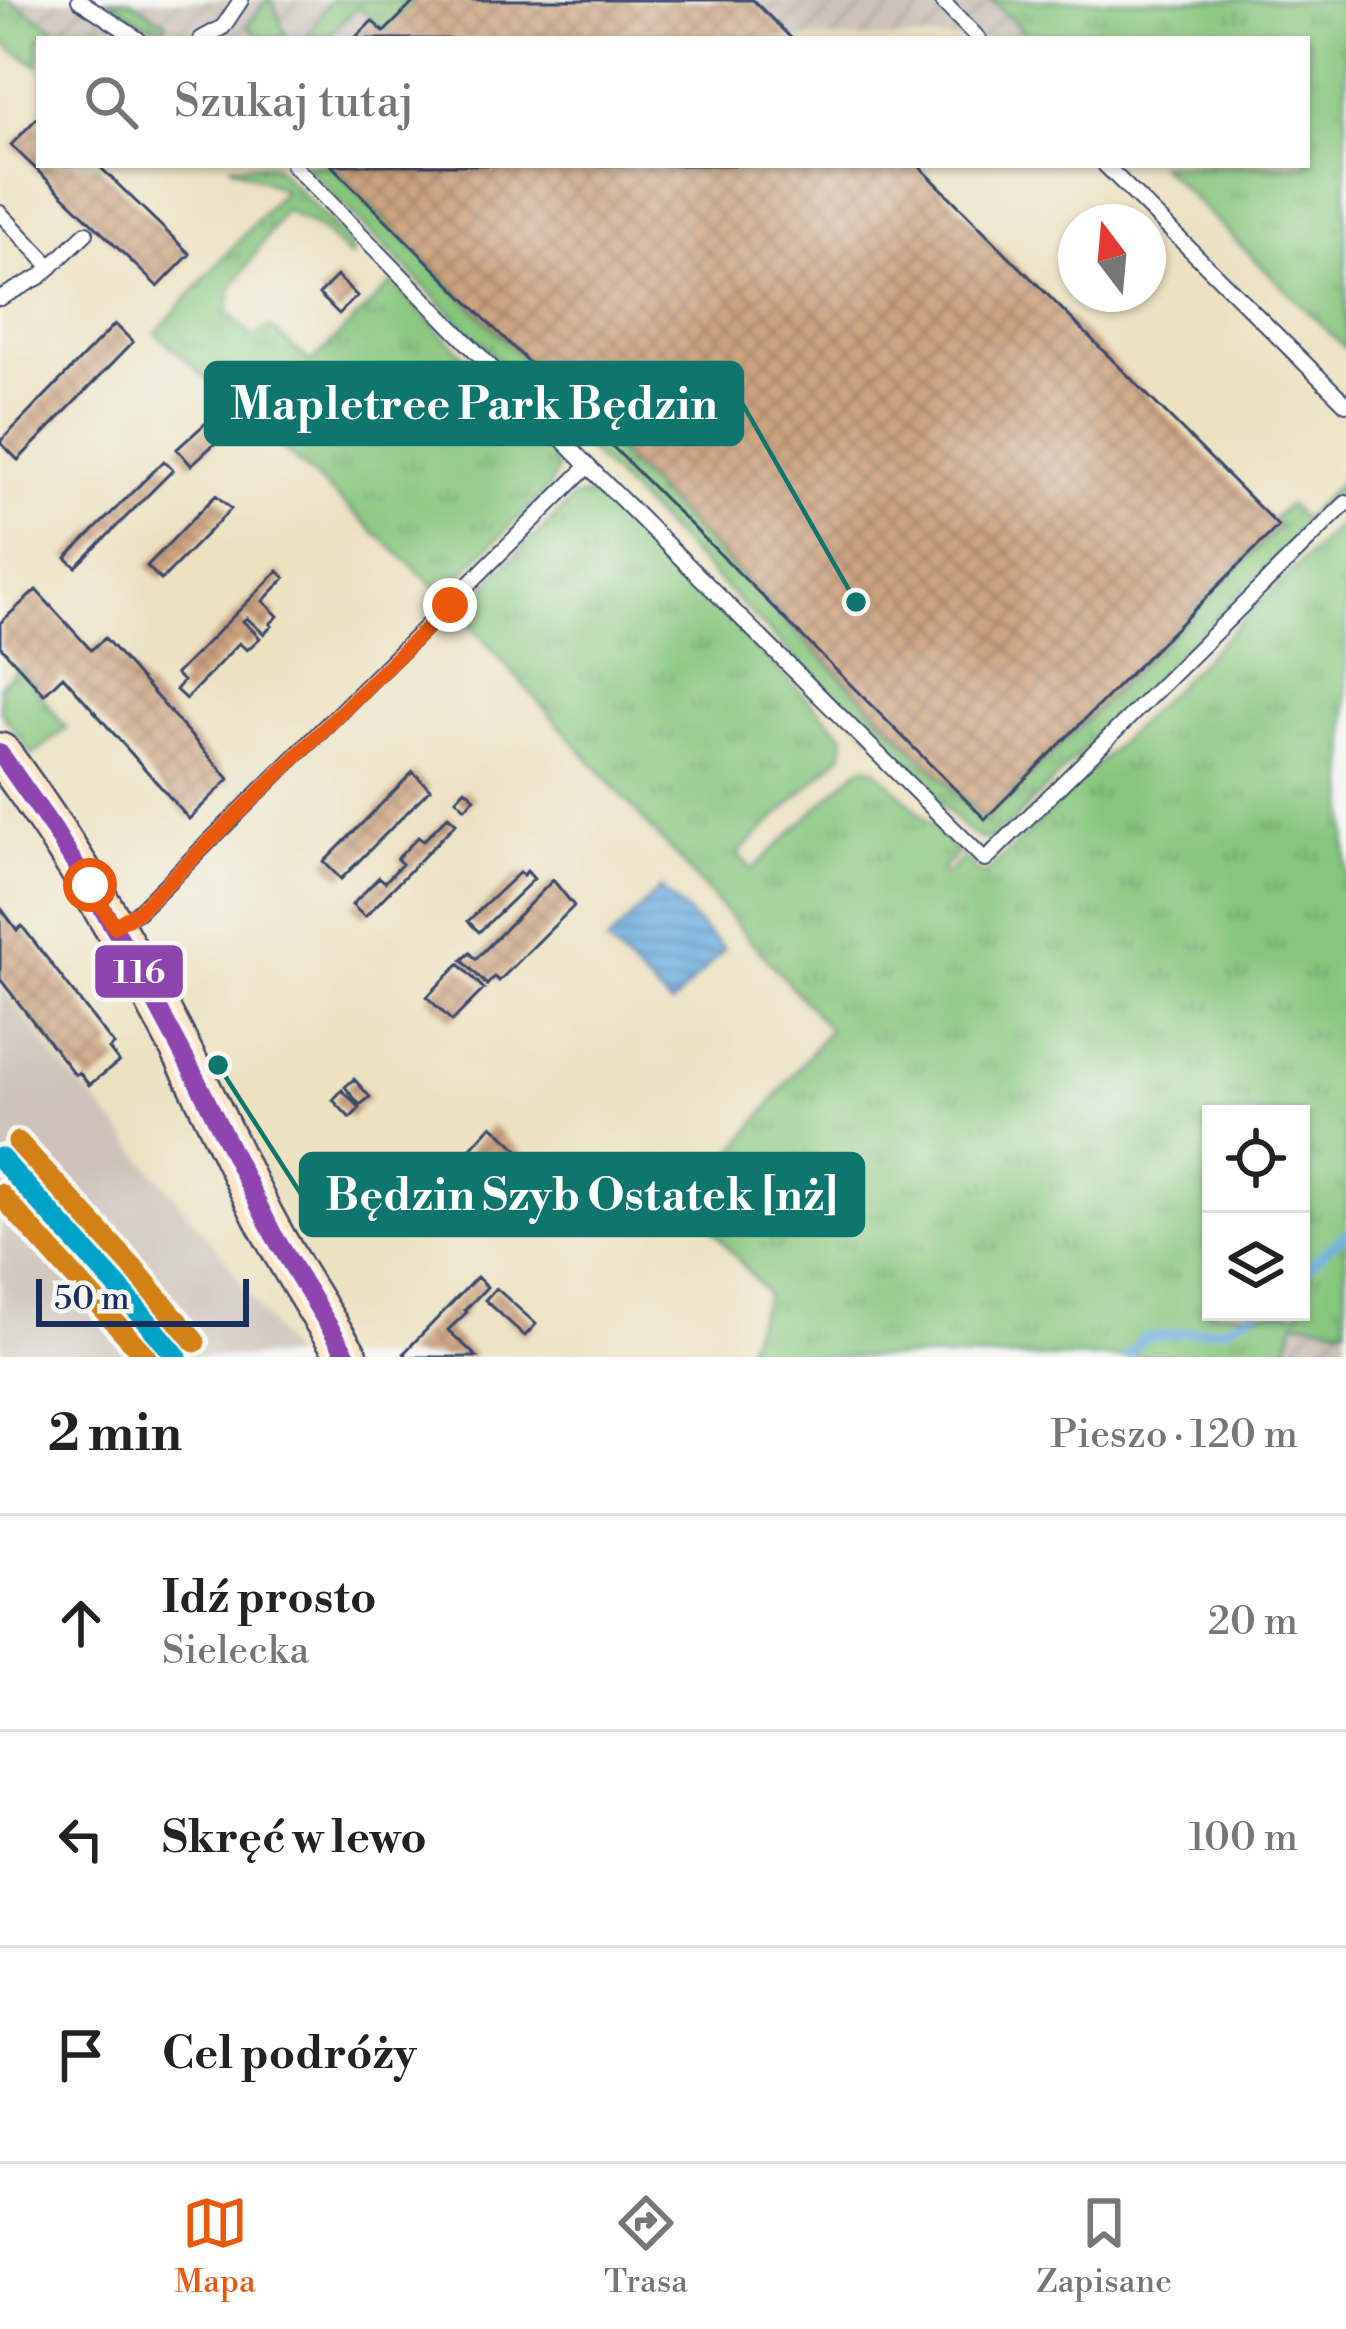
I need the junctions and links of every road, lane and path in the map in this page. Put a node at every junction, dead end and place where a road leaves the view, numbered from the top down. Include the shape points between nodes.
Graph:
1 (80, 0) edge
2 (241, 0) edge
3 (941, 0) edge
4 (134, 36) edge
5 (206, 36) edge
6 (976, 36) edge
7 (296, 168) edge
8 (1108, 168) edge
9 (0, 213) edge
10 (86, 233) dead end
11 (51, 267) junction
12 (0, 298) edge
13 (1346, 404) edge
14 (588, 466) junction
15 (1346, 503) edge
16 (0, 753) edge
17 (114, 926) junction
18 (348, 1357) edge

1 - 4 lane
2 - 5 lane
3 - 6 lane
7 - 14 lane
8 - 13 lane
9 - 11 lane
10 - 11 lane
11 - 12 lane
14 - 15 lane via 985,860
14 - 17 lane via 138,912
16 - 17 street
17 - 18 street via 262,1214

